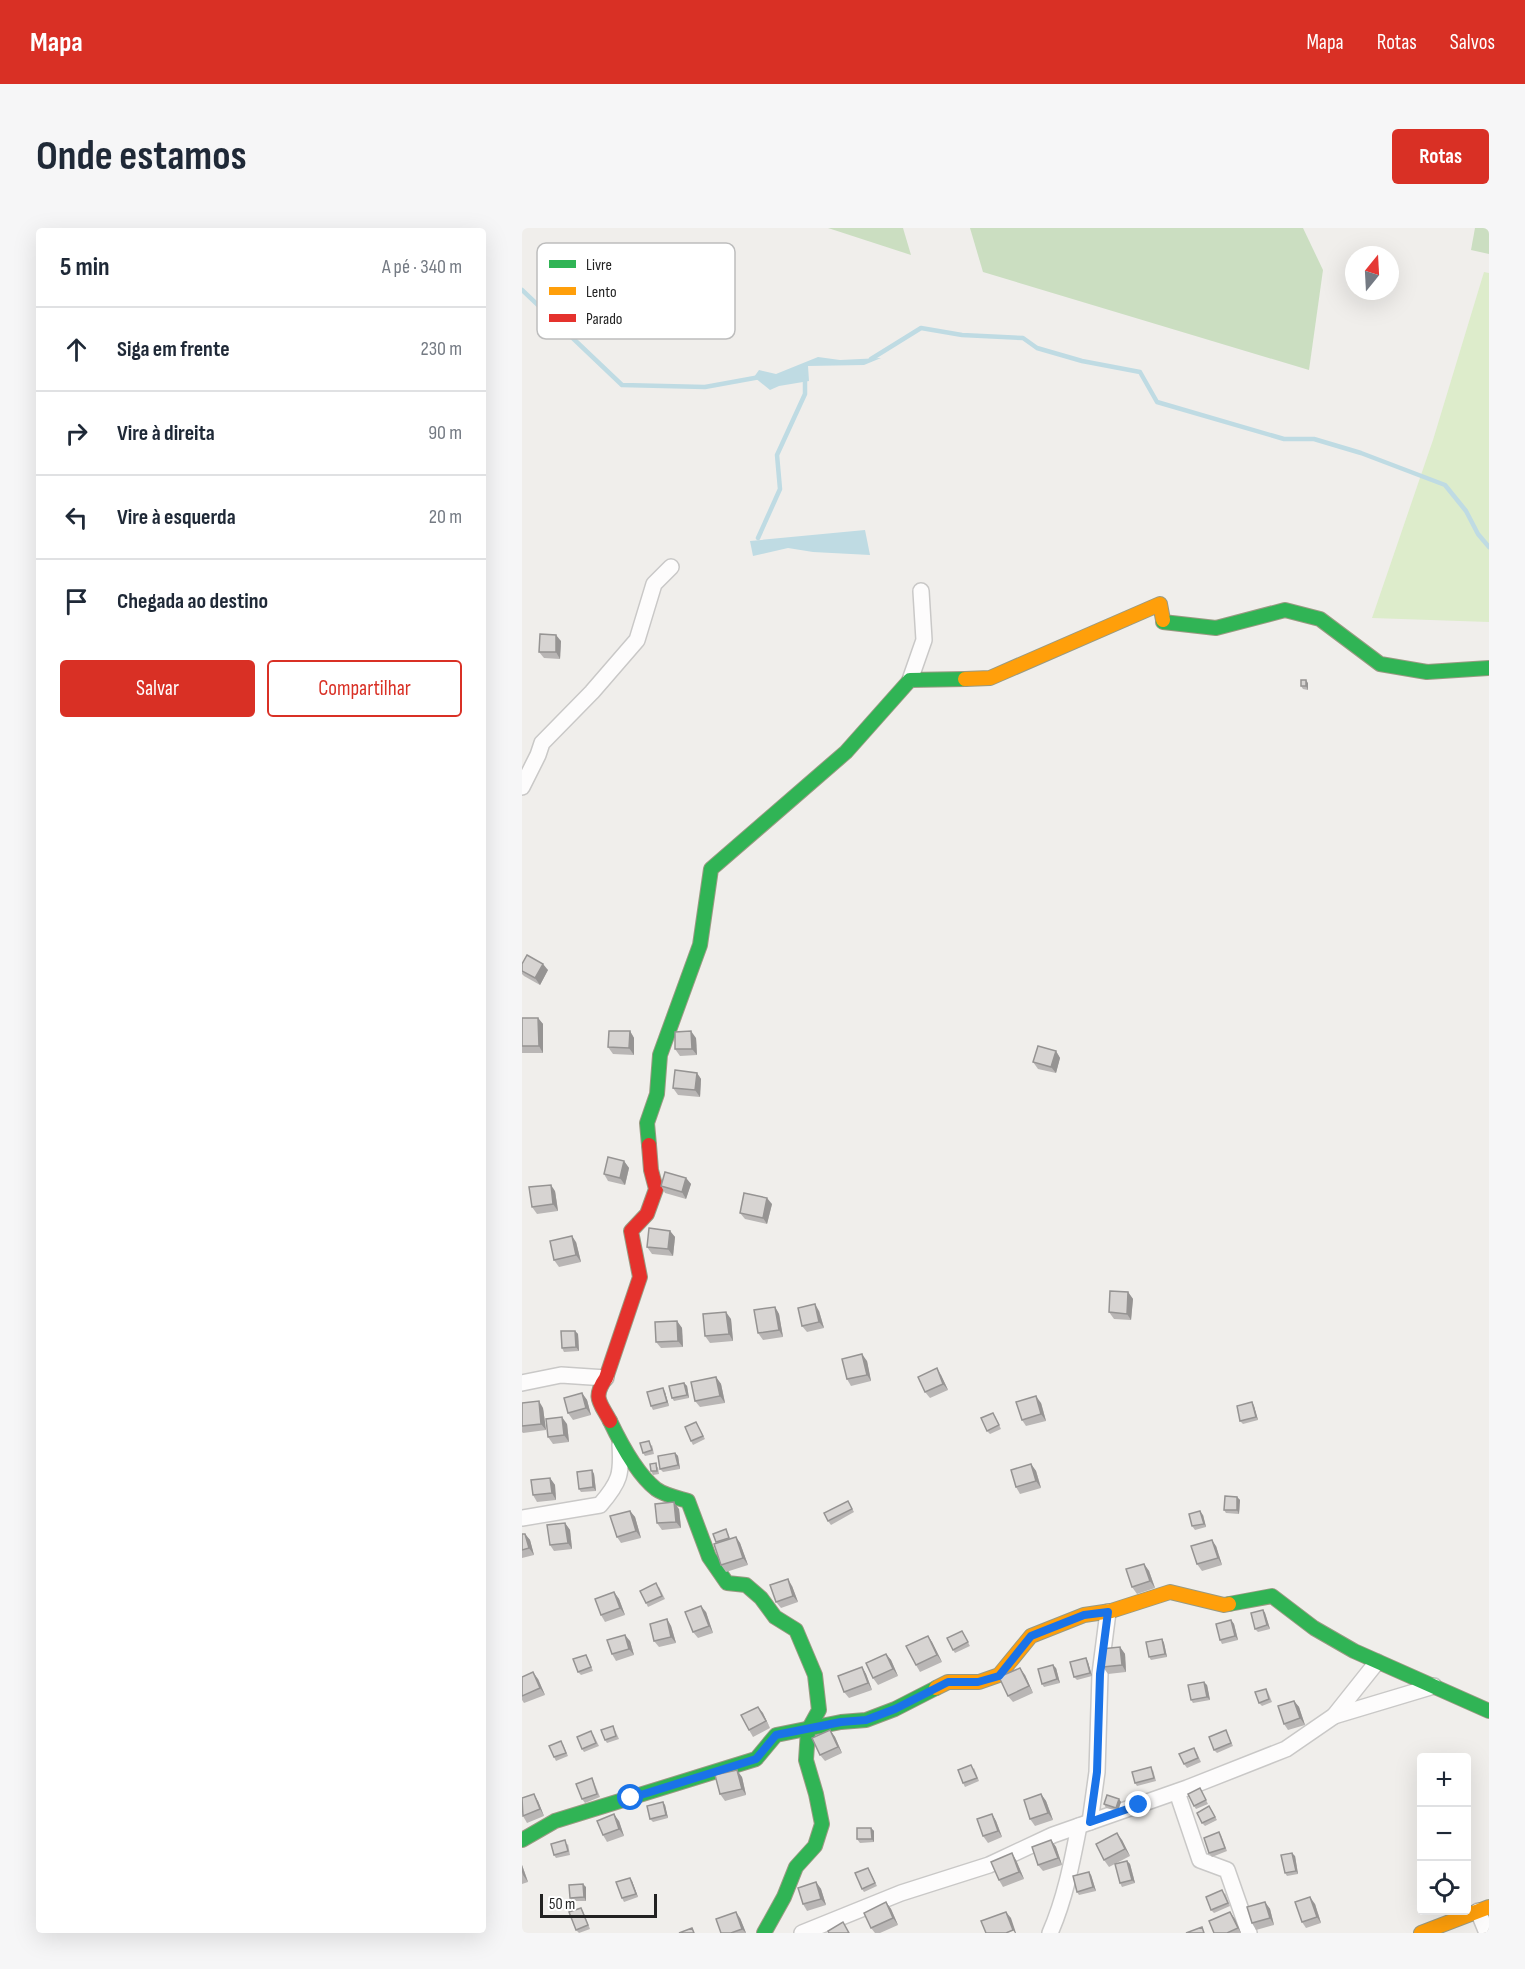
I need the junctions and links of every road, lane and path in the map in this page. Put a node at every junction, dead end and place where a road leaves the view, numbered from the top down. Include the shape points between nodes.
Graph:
1 (671, 567) dead end
2 (921, 591) dead end
3 (1489, 668) edge
4 (910, 680) junction
5 (522, 787) edge
6 (606, 1378) junction
7 (522, 1383) edge
8 (620, 1442) junction
9 (522, 1518) edge
10 (1108, 1612) junction
11 (1377, 1662) junction
12 (1434, 1686) junction
13 (1489, 1711) edge
14 (1334, 1716) junction
15 (808, 1730) junction
16 (1177, 1792) junction
17 (1084, 1824) junction
18 (522, 1840) edge
19 (1484, 1909) edge
20 (764, 1933) edge
21 (802, 1933) edge
22 (1050, 1933) edge
23 (1249, 1933) edge
24 (1421, 1933) edge
25 (1486, 1933) edge

1 - 5 street via 654,584 637,640 542,743
2 - 4 street via 924,640
3 - 4 street via 1427,672 1380,664 1320,620 1285,610 1216,628 1163,622 1160,604 990,678
4 - 6 street via 846,752 711,869 700,945 660,1055 657,1094 647,1123 656,1189 647,1214 630,1231 640,1277
6 - 7 street via 561,1375
6 - 8 street via 598,1390 598,1403
8 - 9 street via 621,1467 615,1488 600,1505
8 - 15 street via 657,1490 688,1501 709,1557 727,1583 746,1585 775,1617 796,1630 814,1675 819,1710
10 - 11 street via 1170,1592 1224,1605 1272,1596 1314,1628
10 - 15 street via 1084,1615 1031,1636 999,1676 978,1682 948,1682 866,1720
10 - 17 street via 1100,1674 1097,1772
11 - 12 street
11 - 14 street
12 - 13 street
12 - 14 street
14 - 16 street via 1286,1749
15 - 18 street via 776,1735 756,1759 555,1821
15 - 20 street via 806,1760 822,1824 815,1846 796,1867
16 - 17 street
16 - 23 street via 1200,1860 1227,1870
17 - 21 street via 989,1864 901,1893
17 - 22 street
19 - 24 street
19 - 25 street

